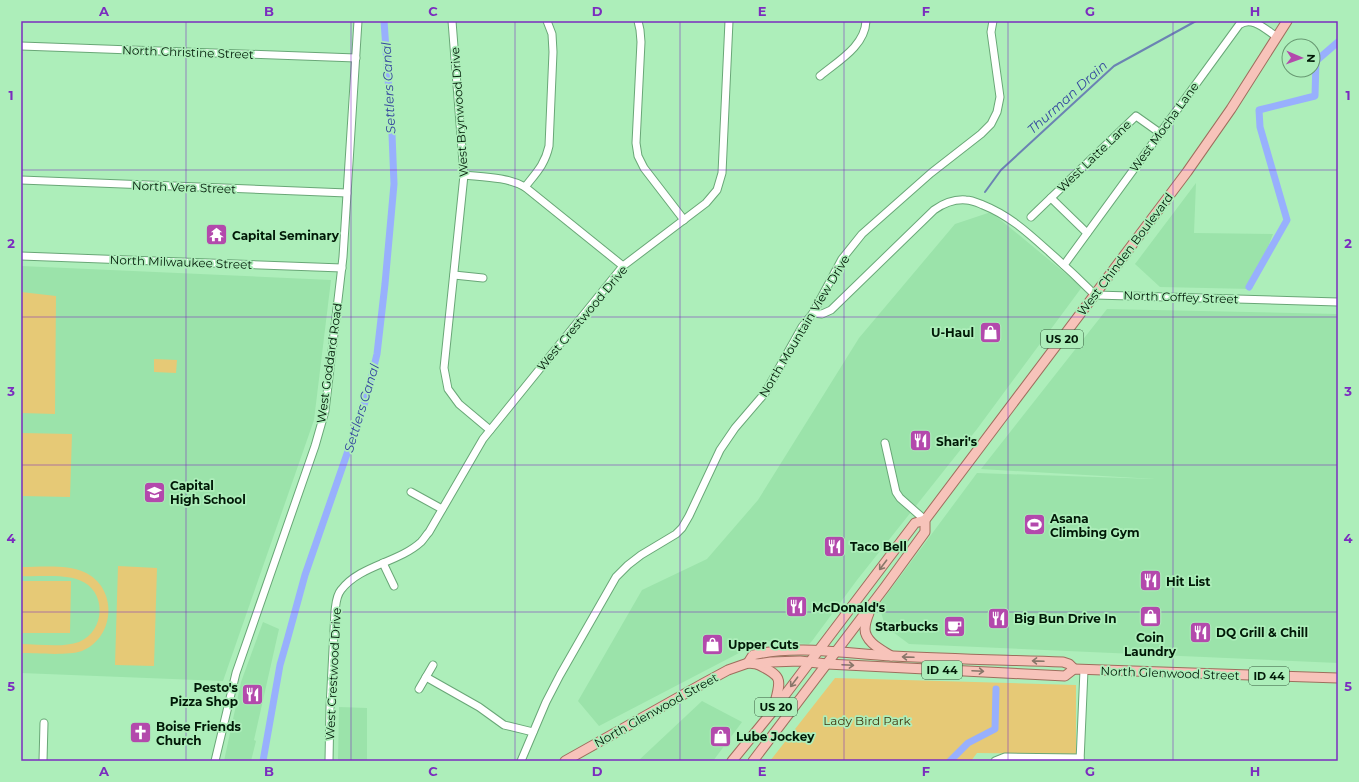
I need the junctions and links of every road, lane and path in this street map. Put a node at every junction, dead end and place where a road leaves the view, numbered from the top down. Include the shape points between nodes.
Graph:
1 (358, 21) edge
2 (452, 21) edge
3 (547, 21) edge
4 (638, 21) edge
5 (729, 21) edge
6 (866, 21) edge
7 (993, 21) edge
8 (1287, 21) edge
9 (1277, 37) junction
10 (21, 46) edge
11 (356, 58) junction
12 (820, 76) dead end
13 (1160, 133) junction
14 (464, 175) junction
15 (21, 180) edge
16 (525, 187) junction
17 (347, 193) junction
18 (1051, 198) junction
19 (1031, 217) dead end
20 (684, 220) junction
21 (1087, 233) junction
22 (21, 256) edge
23 (1064, 265) junction
24 (623, 266) junction
25 (342, 268) junction
26 (454, 275) junction
27 (483, 278) dead end
28 (1095, 295) junction
29 (1338, 302) edge
30 (813, 312) junction
31 (490, 430) junction
32 (885, 443) dead end
33 (411, 492) dead end
34 (442, 509) junction
35 (926, 520) junction
36 (383, 563) junction
37 (394, 586) dead end
38 (869, 610) junction
39 (818, 651) junction
40 (836, 653) junction
41 (892, 656) junction
42 (809, 662) junction
43 (752, 664) junction
44 (827, 664) junction
45 (433, 665) dead end
46 (1074, 670) junction
47 (1084, 670) junction
48 (426, 677) junction
49 (1338, 678) edge
50 (419, 689) dead end
51 (772, 712) junction
52 (44, 723) dead end
53 (533, 732) junction
54 (1080, 760) edge
55 (43, 761) edge
56 (215, 761) edge
57 (329, 761) edge
58 (520, 761) edge
59 (566, 761) edge
60 (732, 761) edge
61 (753, 761) edge
62 (995, 761) edge

1 - 11 street, West Goddard Road
2 - 14 street, West Brynwood Drive
3 - 16 street via 552,34 553,52 549,146 540,169
4 - 20 street via 641,42 636,143 638,156 644,168
5 - 20 street, West Crestwood Drive via 722,173 717,190 706,203
6 - 12 street via 862,38 856,46
7 - 30 street, North Mountain View Drive via 991,32 1000,97 992,124 862,234 842,259
8 - 9 main road, West Chinden Boulevard / US 20
9 - 13 street, West Mocha Lane via 1253,22 1240,24
9 - 28 main road, West Chinden Boulevard / US 20 via 1191,166
10 - 11 street, North Christine Street
11 - 17 street, West Goddard Road
13 - 18 street, West Latte Lane via 1136,116
13 - 21 street, West Mocha Lane
14 - 16 street via 506,180
14 - 26 street, West Brynwood Drive
15 - 17 street, North Vera Street
16 - 24 street
17 - 25 street, West Goddard Road
18 - 19 street, West Latte Lane
18 - 21 street
20 - 24 street, West Crestwood Drive
21 - 23 street, West Mocha Lane
22 - 25 street, North Milwaukee Street
23 - 28 street
23 - 30 street via 1022,227 995,210 966,200 951,201 934,210 831,310 822,314
24 - 31 street, West Crestwood Drive
25 - 56 street, West Goddard Road via 325,411 236,673
26 - 27 street
26 - 31 street, West Brynwood Drive via 444,368 448,389 459,404
28 - 29 street, North Coffey Street
28 - 35 main road, West Chinden Boulevard / US 20
30 - 53 street, North Mountain View Drive via 765,393 720,450 682,528 641,555 616,577 560,675
31 - 34 street, West Crestwood Drive
32 - 35 street via 896,492
33 - 34 street
34 - 36 street, West Crestwood Drive via 421,542
35 - 38 main road, West Chinden Boulevard / US 20 via 925,532
35 -> 39 main road, West Chinden Boulevard / US 20 via 915,523
36 - 37 street
36 - 57 street, West Crestwood Drive via 347,583 336,600
38 - 40 main road, West Chinden Boulevard / US 20
38 - 41 main road via 865,630 867,637
39 - 40 main road, North Glenwood Street / ID 44
39 - 42 main road, West Chinden Boulevard / US 20
39 - 43 main road, North Glenwood Street via 767,652 753,655
40 - 41 main road, North Glenwood Street / ID 44
40 - 44 main road, West Chinden Boulevard / US 20
46 -> 41 main road, North Glenwood Street / ID 44 via 1063,662
42 - 43 main road, North Glenwood Street
42 - 44 main road, North Glenwood Street / ID 44
42 -> 51 main road, West Chinden Boulevard / US 20
43 - 51 main road via 771,671 778,678 780,685
43 - 59 main road, North Glenwood Street via 728,670
44 -> 46 main road, North Glenwood Street / ID 44 via 1065,676
44 - 61 main road, West Chinden Boulevard / US 20
45 - 48 street
46 - 47 main road, North Glenwood Street / ID 44
47 - 49 main road, North Glenwood Street / ID 44
47 - 54 street
48 - 50 street
48 - 53 street via 479,707 504,725
51 - 60 main road, West Chinden Boulevard / US 20
52 - 55 street
53 - 58 street, North Mountain View Drive
54 - 62 street via 1005,757

